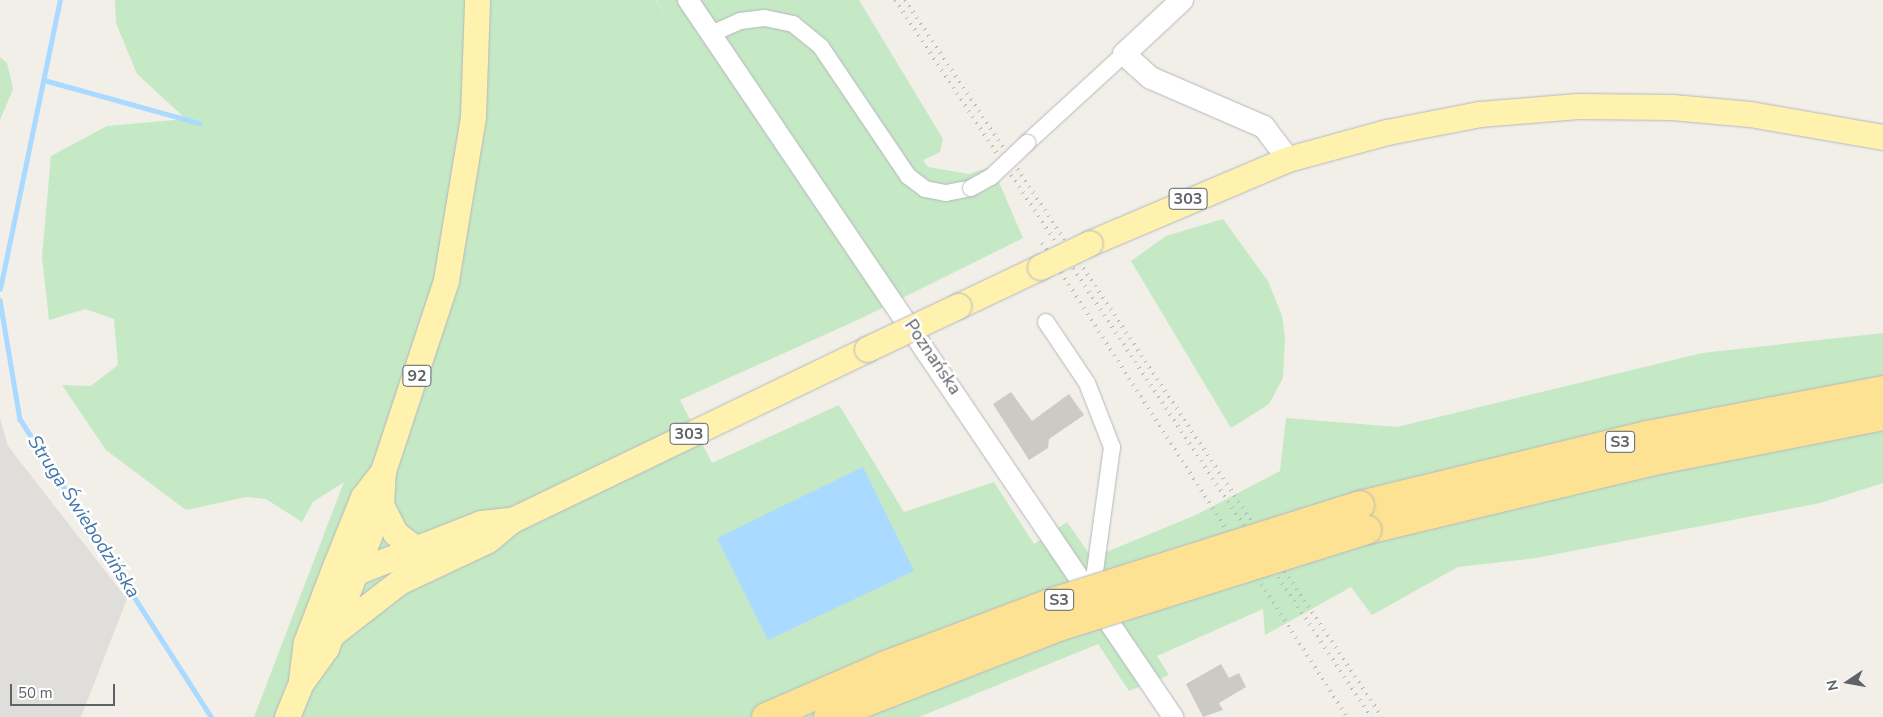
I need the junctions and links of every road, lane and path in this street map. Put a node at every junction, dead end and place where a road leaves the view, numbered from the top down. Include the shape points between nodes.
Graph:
1 (477, 0) edge
2 (688, 0) edge
3 (1182, 0) edge
4 (711, 34) junction
5 (1124, 54) junction
6 (1883, 137) edge
7 (1288, 158) junction
8 (1046, 322) dead end
9 (1883, 390) edge
10 (1883, 416) edge
11 (383, 471) junction
12 (381, 505) junction
13 (1363, 518) junction
14 (512, 520) junction
15 (415, 548) junction
16 (346, 568) junction
17 (399, 582) junction
18 (1092, 593) junction
19 (332, 634) junction
20 (301, 683) junction
21 (287, 717) edge
22 (766, 717) edge
23 (828, 717) edge
24 (1173, 717) edge

1 - 11 main road, 92 via 473,117 455,242 425,354
2 - 4 street, Poznańska
3 - 5 main road
4 - 5 street, bridge via 740,21 765,18 792,24 821,47 908,176 925,189 946,192 971,188 990,177
4 - 18 street, Poznańska
5 - 7 main road via 1151,78 1264,127
6 - 7 main road via 1722,110 1578,106 1427,123
7 - 14 main road, 303, bridge via 1040,267
8 - 18 street via 1087,383 1112,447
9 - 13 highway, S3 via 1648,435
10 - 13 highway, S3
11 - 12 main road, 92
11 - 16 main road, 92 via 363,496
12 - 15 main road via 395,533
12 - 16 main road, 92
13 - 22 highway, S3, bridge via 1044,606
13 - 23 highway, S3, bridge via 1079,620
14 - 15 main road, 303 via 481,523
14 - 17 main road, 303 via 488,540
15 - 16 main road, 303
16 - 17 main road, 303 via 371,583
16 - 19 main road, 92
16 - 20 main road, 92 via 306,642
17 - 19 main road, 303
18 - 24 street, Poznańska
19 - 20 main road, 92
20 - 21 main road, 92

